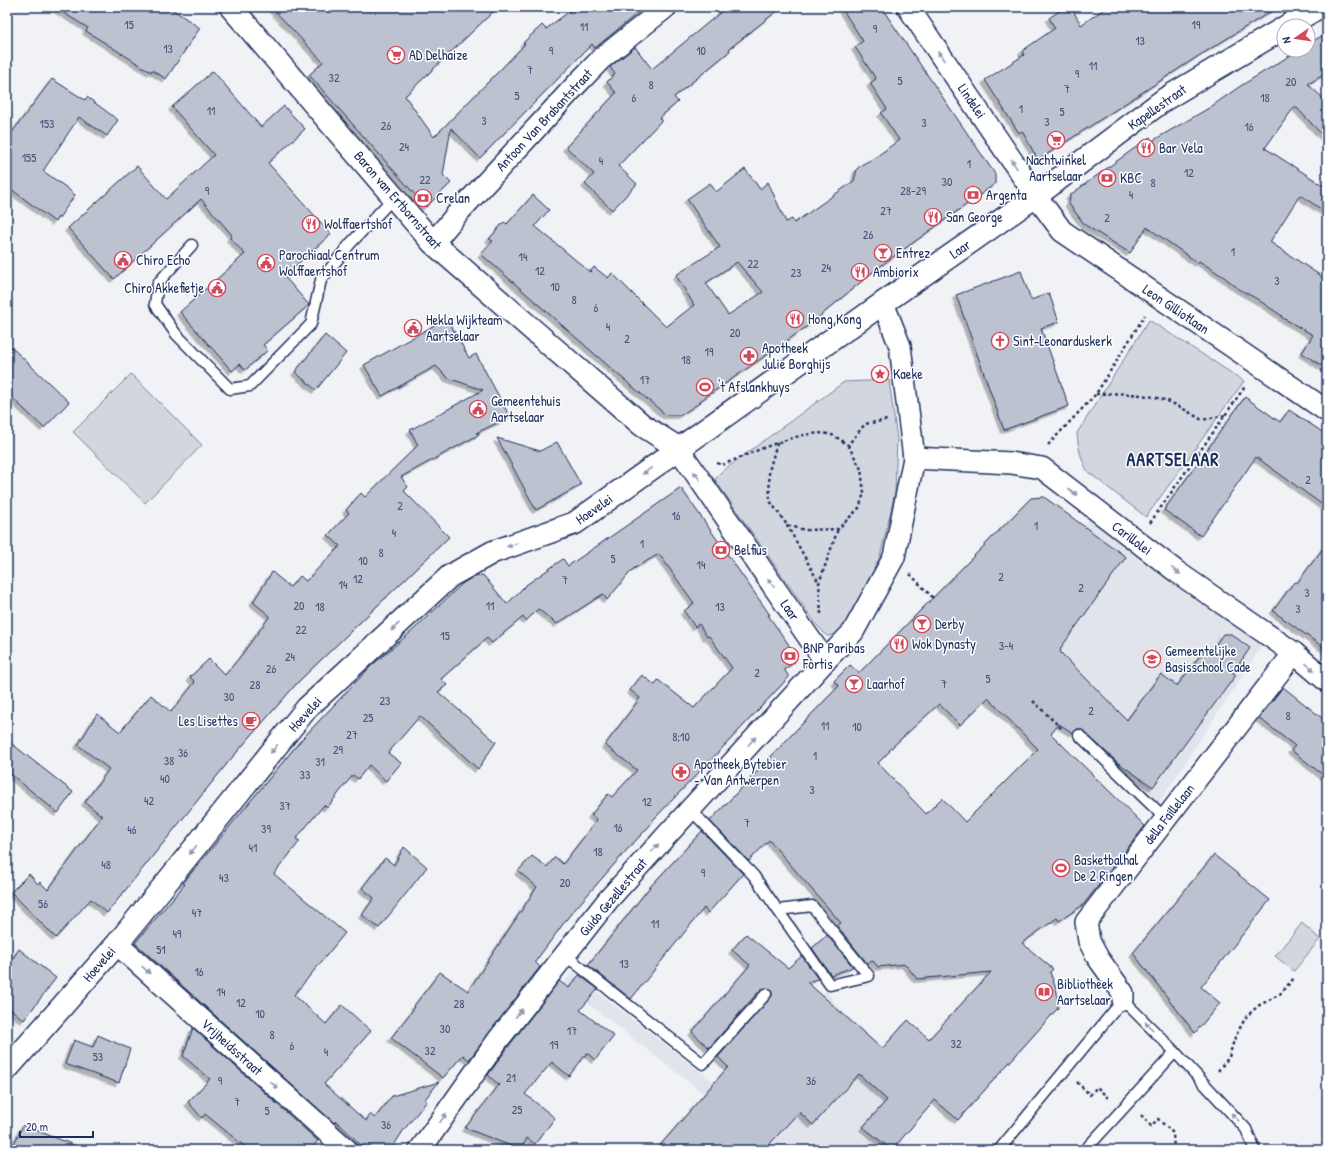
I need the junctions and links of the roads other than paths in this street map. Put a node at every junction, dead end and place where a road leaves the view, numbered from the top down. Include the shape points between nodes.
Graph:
1 (231, 7) edge
2 (666, 7) edge
3 (908, 7) edge
4 (1319, 7) edge
5 (1300, 18) edge
6 (1276, 33) edge
7 (1036, 196) junction
8 (394, 197) junction
9 (433, 243) junction
10 (192, 245) dead end
11 (883, 303) junction
12 (1327, 411) edge
13 (678, 448) junction
14 (914, 458) junction
15 (1294, 653) junction
16 (825, 661) junction
17 (1327, 681) edge
18 (1079, 735) road end
19 (690, 809) junction
20 (1166, 819) junction
21 (778, 910) junction
22 (117, 944) junction
23 (564, 955) junction
24 (766, 994) dead end
25 (1123, 1000) junction
26 (1175, 1052) junction
27 (7, 1069) edge
28 (347, 1150) edge
29 (420, 1150) edge
30 (999, 1150) edge
31 (1085, 1150) edge
32 (1255, 1150) edge

1 - 8 street, Baron van Ertbornstraat
2 - 9 street, Antoon Van Brabantstraat via 601,59
7 -> 3 street, Lindelei
4 - 5 street
6 - 7 street, Kapellestraat via 1165,99
7 - 11 street, Laar
7 - 12 street, Leon Gilliotlaan via 1062,231
8 - 9 street, Baron van Ertbornstraat
8 - 10 lane via 321,280 311,324 250,386 230,389 176,334 155,304 158,283
9 - 13 street, Baron van Ertbornstraat via 642,425
11 - 13 street, Laar
11 - 14 street via 900,346
16 -> 13 street, Laar
13 -> 22 street, Hoevelei via 575,523 493,552 450,576 307,708
14 -> 15 street, Carillolei via 1011,463 1042,468 1177,572
14 - 16 street via 894,556 853,632
15 -> 17 street, Carillolei
15 - 20 street, della Faillelaan
19 -> 16 street, Guido Gezellestraat
18 - 20 lane
19 - 21 lane via 754,876
23 -> 19 street, Guido Gezellestraat via 608,900
20 - 25 street, della Faillelaan via 1086,922 1089,941 1123,993
21 - 21 lane via 830,985 869,976 812,906
22 - 27 street, Hoevelei
22 -> 28 street, Vrijheidsstraat
23 - 24 lane via 703,1064
29 -> 23 street, Guido Gezellestraat via 498,1040
26 -> 25 lane
25 - 30 lane
26 - 31 lane
32 -> 26 lane via 1246,1129

